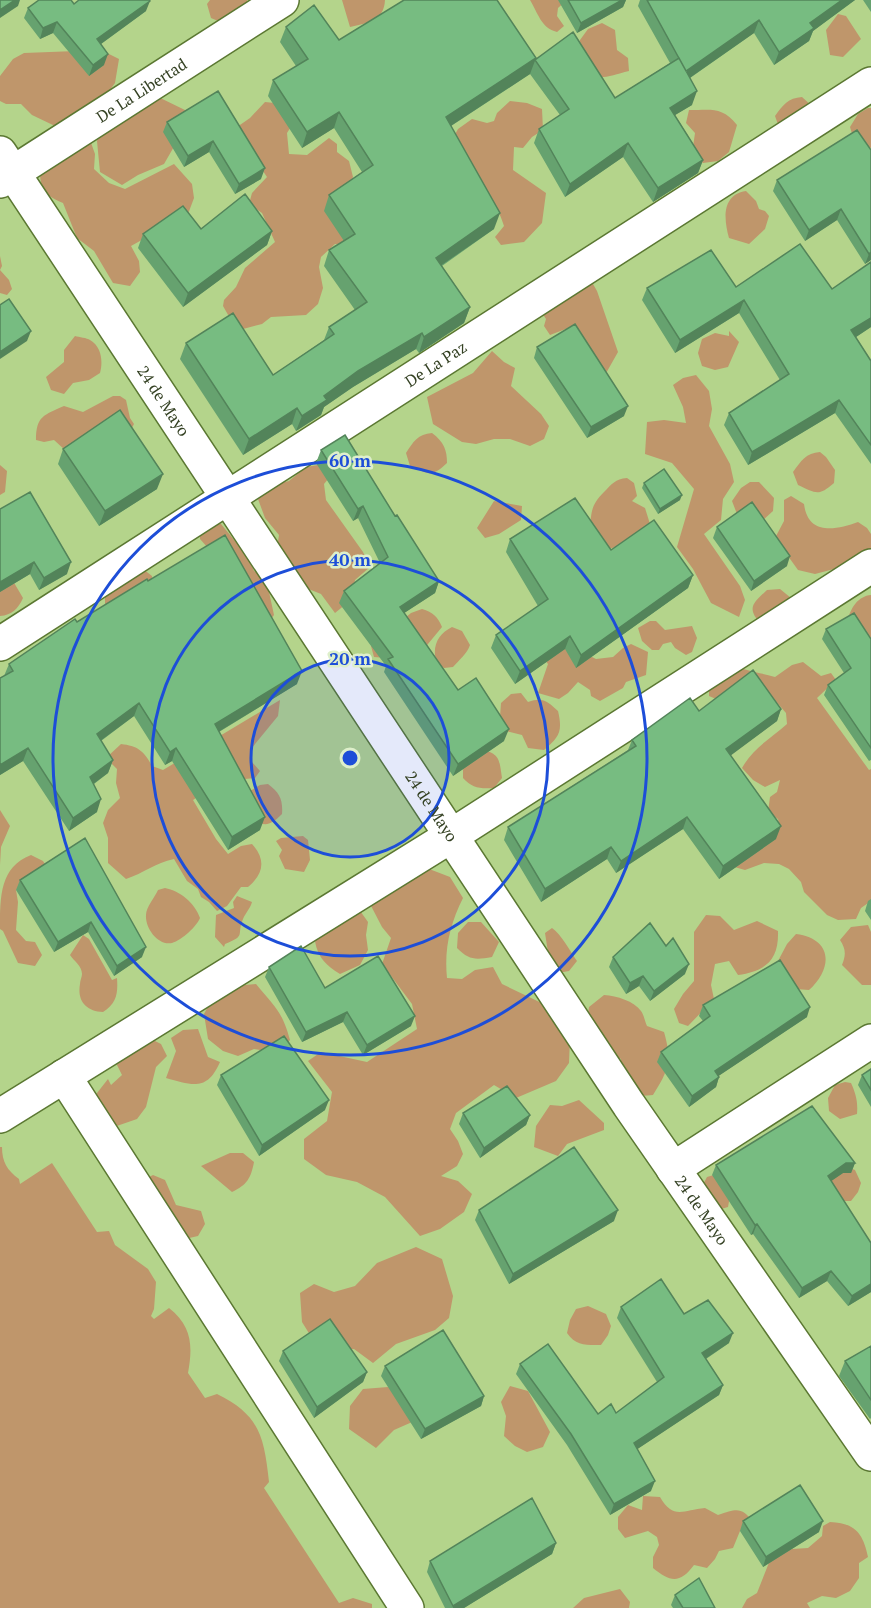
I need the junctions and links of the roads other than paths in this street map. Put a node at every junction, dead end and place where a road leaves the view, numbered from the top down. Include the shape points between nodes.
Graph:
1 (282, 0) edge
2 (871, 84) edge
3 (4, 169) edge
4 (226, 497) junction
5 (871, 566) edge
6 (0, 644) edge
7 (451, 836) junction
8 (871, 1041) edge
9 (64, 1076) junction
10 (0, 1116) edge
11 (673, 1169) junction
12 (871, 1454) edge
13 (407, 1608) edge

1 - 3 street, De La Libertad
2 - 4 street, De La Paz
3 - 4 street, 24 de Mayo
4 - 6 street, De La Paz
4 - 7 street, 24 de Mayo
5 - 7 street
7 - 9 street
7 - 11 street, 24 de Mayo
8 - 11 street
9 - 10 street
9 - 13 street
11 - 12 street, 24 de Mayo

